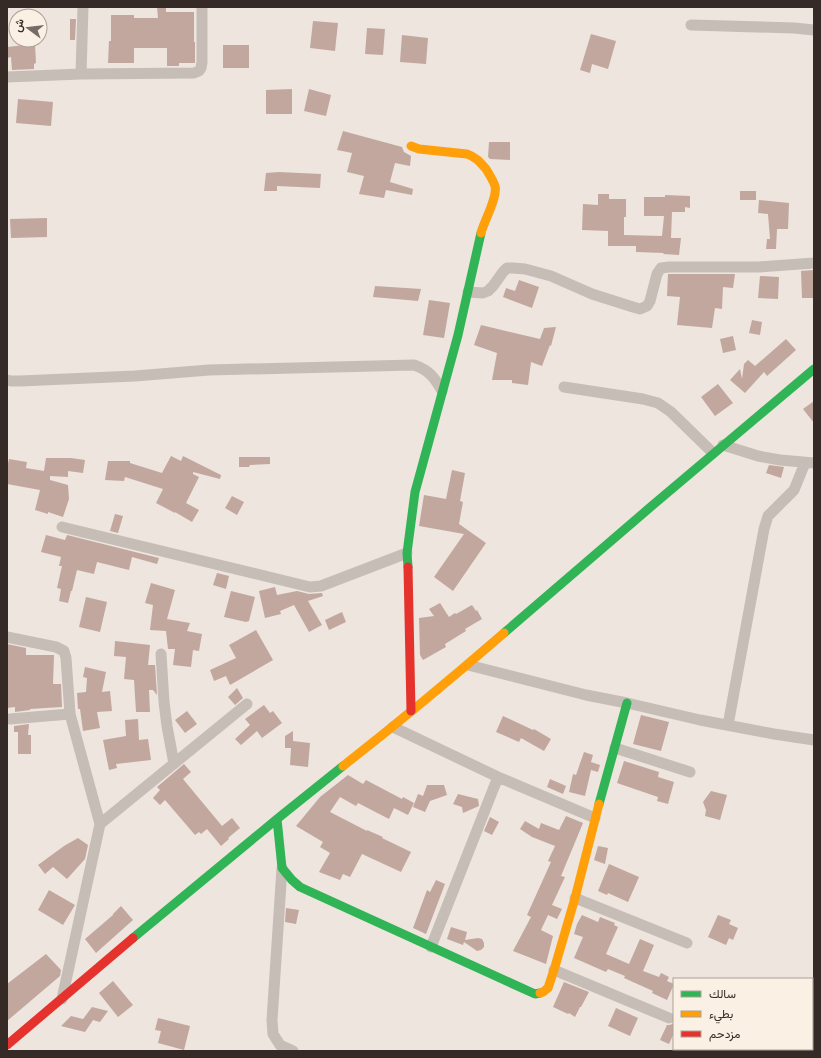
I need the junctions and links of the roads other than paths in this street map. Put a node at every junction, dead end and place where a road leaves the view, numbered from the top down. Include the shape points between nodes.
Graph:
1 (82, 7) edge
2 (202, 7) edge
3 (691, 25) dead end
4 (814, 30) edge
5 (81, 74) junction
6 (7, 77) edge
7 (411, 146) dead end
8 (814, 263) edge
9 (468, 292) junction
10 (814, 368) edge
11 (7, 380) edge
12 (564, 387) dead end
13 (442, 391) junction
14 (723, 445) junction
15 (713, 453) junction
16 (810, 463) edge
17 (62, 527) dead end
18 (407, 553) junction
19 (7, 637) edge
20 (161, 654) dead end
21 (468, 665) junction
22 (627, 703) junction
23 (247, 704) dead end
24 (411, 711) junction
25 (70, 714) junction
26 (10, 719) dead end
27 (728, 725) junction
28 (393, 727) junction
29 (814, 740) edge
30 (615, 748) junction
31 (174, 764) junction
32 (690, 772) dead end
33 (498, 777) junction
34 (595, 818) junction
35 (277, 819) junction
36 (100, 824) junction
37 (282, 868) junction
38 (575, 898) junction
39 (687, 943) dead end
40 (431, 947) junction
41 (554, 970) junction
42 (62, 999) junction
43 (669, 1018) dead end
44 (7, 1045) edge
45 (293, 1051) edge

1 - 5 street
2 - 5 street via 202,62 199,71
3 - 4 street
5 - 6 street
7 - 9 street via 474,156 495,186 495,194 482,228
8 - 9 street via 661,268 650,301 647,306 640,308 592,294 551,276 513,268 507,268 488,291
9 - 13 street
10 - 14 street
11 - 13 street via 136,376 216,370 414,365 428,372
12 - 15 street via 658,403 672,412
13 - 18 street via 415,492
14 - 15 street
14 - 16 street via 758,456
15 - 21 street
16 - 27 street via 794,490 768,516
17 - 18 street via 310,587 322,586
18 - 24 street
19 - 25 street via 56,647 64,652
20 - 31 street via 164,708
21 - 22 street
21 - 24 street
22 - 27 street
22 - 30 street
23 - 31 street
24 - 28 street
25 - 26 street
25 - 36 street
27 - 29 street
28 - 33 street
28 - 35 street
30 - 32 street
30 - 34 street
31 - 36 street
33 - 34 street
33 - 40 street
34 - 38 street
35 - 37 street
35 - 42 street
36 - 42 street
37 - 40 street via 300,887
37 - 45 street via 272,1020 273,1034 280,1045
38 - 39 street
38 - 41 street
40 - 41 street via 535,994 548,988
41 - 43 street
42 - 44 street

